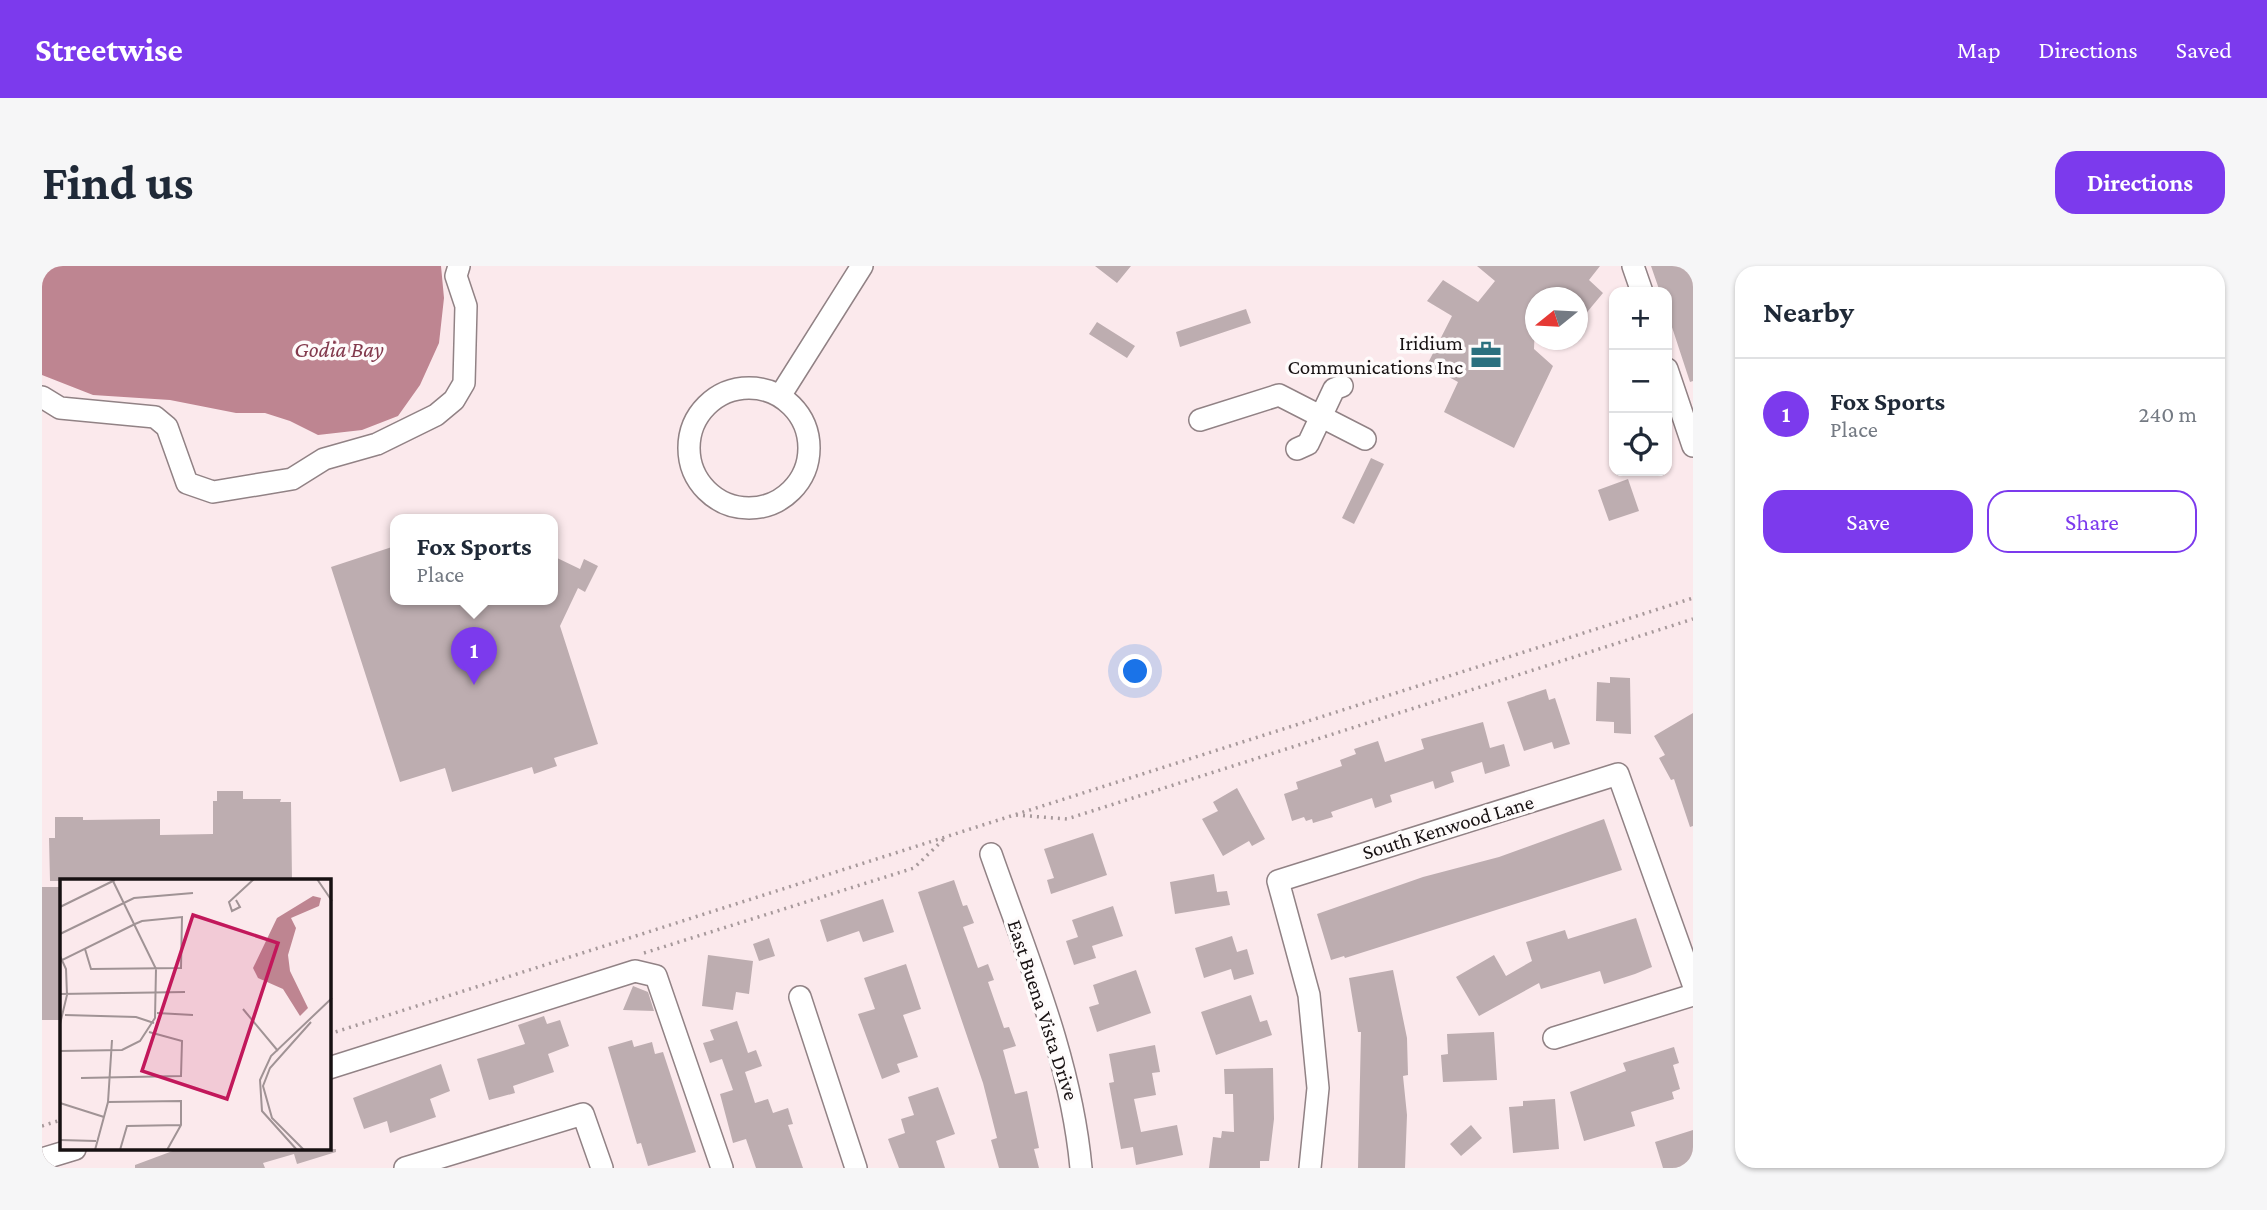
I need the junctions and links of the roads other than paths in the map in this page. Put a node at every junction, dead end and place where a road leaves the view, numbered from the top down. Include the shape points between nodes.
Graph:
1 (459, 266) edge
2 (862, 266) edge
3 (1633, 266) edge
4 (1640, 287) edge
5 (1672, 384) edge
6 (1342, 386) dead end
7 (780, 396) junction
8 (42, 397) edge
9 (1321, 416) junction
10 (1200, 420) dead end
11 (1365, 439) dead end
12 (1693, 446) edge
13 (1297, 449) dead end
14 (991, 854) dead end
15 (1693, 984) edge
16 (1693, 995) edge
17 (800, 997) dead end
18 (1553, 1038) dead end
19 (331, 1067) edge
20 (72, 1150) edge
21 (42, 1159) edge
22 (405, 1168) edge
23 (602, 1168) edge
24 (722, 1168) edge
25 (856, 1168) edge
26 (1081, 1168) edge
27 (1310, 1168) edge

1 - 8 street via 456,276 466,306 464,383 454,400 400,433 324,459 292,479 213,492 187,483 167,427 155,417 60,408
2 - 7 street
3 - 4 street
5 - 12 street
6 - 9 street via 1334,389
7 - 7 street via 741,388 722,394 694,423 691,463 698,481 712,496 730,506 769,506 786,497 799,482 808,465 810,445 795,409
9 - 10 street via 1279,395
9 - 11 street
9 - 13 street via 1308,444
14 - 26 street, East Buena Vista Drive via 1054,1032 1075,1110
15 - 27 street, South Kenwood Lane via 1618,774 1278,881 1309,995 1318,1088
16 - 18 street
17 - 25 street
19 - 24 street via 635,971 656,976
20 - 21 street
22 - 23 street via 583,1114

